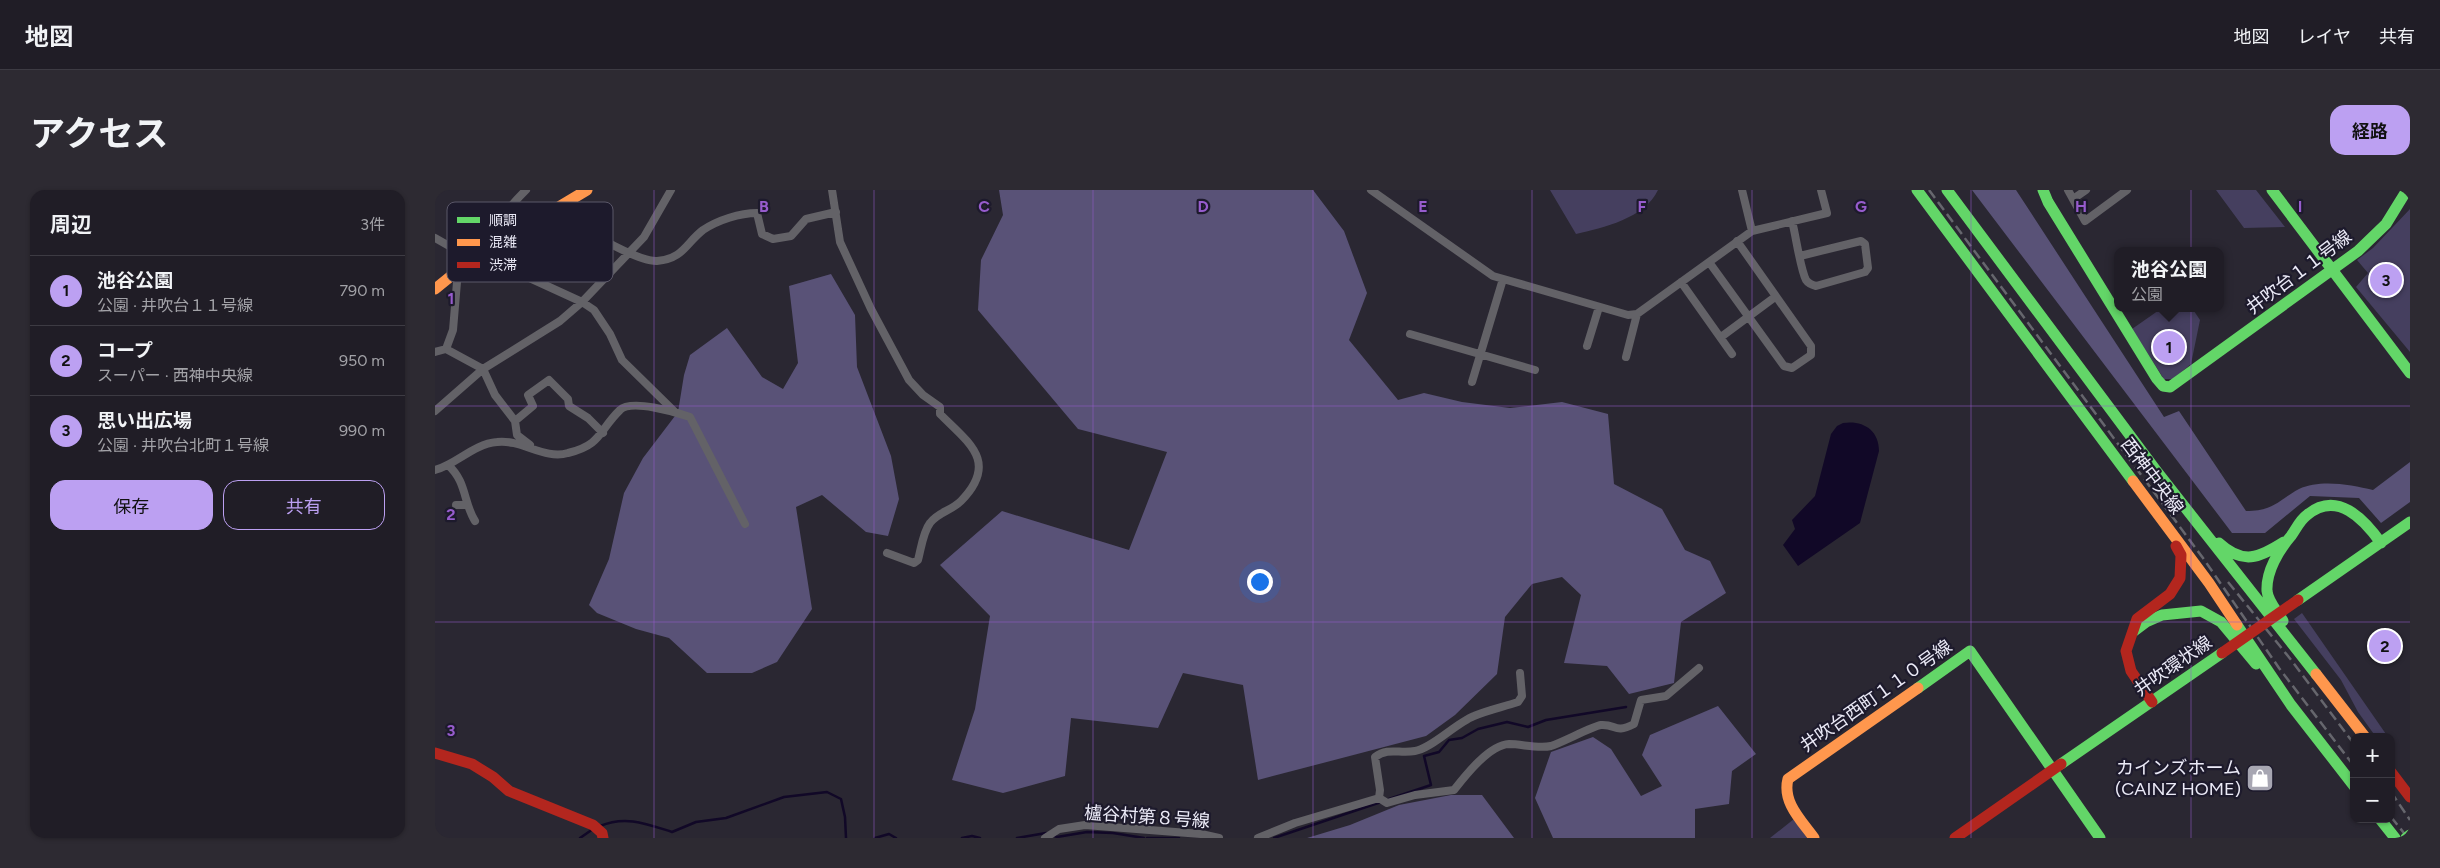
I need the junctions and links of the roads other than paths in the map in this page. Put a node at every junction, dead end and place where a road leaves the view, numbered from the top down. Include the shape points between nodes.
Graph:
1 (526, 190) edge
2 (587, 190) edge
3 (671, 190) edge
4 (832, 190) edge
5 (1371, 190) edge
6 (1742, 190) edge
7 (1821, 190) edge
8 (1917, 190) edge
9 (1947, 190) edge
10 (2043, 190) edge
11 (2068, 190) edge
12 (2086, 190) edge
13 (2127, 190) edge
14 (2272, 190) edge
15 (2407, 190) edge
16 (2073, 199) junction
17 (515, 202) edge
18 (568, 202) edge
19 (836, 212) junction
20 (1792, 221) junction
21 (1752, 230) junction
22 (435, 238) edge
23 (1737, 241) junction
24 (447, 245) edge
25 (613, 245) edge
26 (630, 254) junction
27 (1800, 256) junction
28 (1709, 262) junction
29 (2331, 270) junction
30 (613, 271) edge
31 (447, 279) edge
32 (1503, 279) junction
33 (457, 282) edge
34 (538, 282) edge
35 (602, 282) edge
36 (1681, 282) junction
37 (435, 289) edge
38 (1775, 297) junction
39 (582, 302) junction
40 (1599, 307) junction
41 (2114, 308) edge
42 (2117, 312) edge
43 (1637, 314) junction
44 (1747, 317) junction
45 (1410, 334) dead end
46 (1721, 337) junction
47 (1587, 346) dead end
48 (446, 349) junction
49 (435, 352) edge
50 (1481, 353) junction
51 (1731, 354) dead end
52 (1626, 357) dead end
53 (483, 370) junction
54 (1535, 370) dead end
55 (2410, 373) edge
56 (1472, 382) dead end
57 (435, 411) edge
58 (675, 412) junction
59 (515, 421) junction
60 (603, 433) junction
61 (535, 449) junction
62 (448, 466) junction
63 (435, 470) edge
64 (2158, 473) junction
65 (2137, 485) junction
66 (456, 505) dead end
67 (467, 505) junction
68 (475, 521) dead end
69 (2410, 522) edge
70 (745, 524) dead end
71 (2285, 541) junction
72 (2381, 543) junction
73 (887, 553) dead end
74 (2131, 634) junction
75 (1699, 668) dead end
76 (1520, 673) dead end
77 (2151, 702) junction
78 (2291, 705) junction
79 (2343, 706) junction
80 (2362, 733) edge
81 (435, 753) edge
82 (2054, 770) junction
83 (2395, 777) edge
84 (2350, 781) edge
85 (2410, 797) edge
86 (1382, 800) junction
87 (2383, 823) edge
88 (598, 831) edge
89 (2410, 835) edge
90 (1049, 836) edge
91 (1219, 838) edge
92 (1258, 838) edge
93 (1814, 838) edge
94 (1955, 838) edge
95 (2100, 838) edge
96 (2395, 838) edge
97 (2407, 838) edge

1 - 17 street
2 - 18 street
3 - 26 street via 644,237
4 - 19 street
5 - 32 street via 1493,276
6 - 21 street
7 - 20 street via 1827,213
8 - 65 street, 西神中央線
9 - 64 street, 西神中央線
10 - 41 street, 井吹台１１号線
11 - 16 street
12 - 16 street
13 - 16 street via 2085,221
14 - 29 street
15 - 29 street, 井吹台１１号線 via 2395,214 2380,232
19 - 26 street via 806,219 791,236 773,239 762,234 757,213 743,212 703,230 677,256 655,261
19 - 73 street via 841,242 871,309 909,380 940,407 940,414 973,447 980,464 976,479 961,501 939,513 929,525 918,560 914,563
20 - 21 street
20 - 27 street
21 - 23 street
22 - 24 street
23 - 28 street
23 - 38 street
25 - 26 street
26 - 30 street
27 - 27 street via 1806,280 1816,286 1865,272 1868,268 1865,244 1861,241
28 - 36 street
28 - 44 street
29 - 42 street, 井吹台１１号線 via 2170,387 2163,386
29 - 55 street
31 - 37 street
32 - 40 street
32 - 50 street
33 - 48 street via 453,330
34 - 39 street
35 - 39 street
36 - 43 street
36 - 46 street
38 - 44 street
38 - 44 street via 1811,346 1811,354 1792,368 1784,366
39 - 53 street via 560,321
39 - 58 street via 593,310 610,334 622,360
40 - 43 street
40 - 47 street
43 - 52 street
44 - 46 street
45 - 50 street
46 - 51 street
48 - 49 street
48 - 53 street
50 - 54 street
50 - 56 street
53 - 57 street
53 - 59 street via 495,395
58 - 60 street via 632,405 621,409
58 - 70 street via 690,418
59 - 60 street via 533,406 528,395 549,380 568,399 569,406
59 - 61 street via 517,435
60 - 61 street via 583,449 567,454 553,455
61 - 62 street via 499,441 486,444
62 - 63 street
62 - 67 street via 456,472 467,495
64 - 71 street via 2226,550 2239,558 2266,555
64 - 79 street, 西神中央線
65 - 74 street via 2181,554 2180,578 2171,594 2137,619
65 - 78 street, 西神中央線 via 2209,583
66 - 67 street
67 - 68 street
69 - 72 street, 井吹環状線
71 - 72 street via 2309,513 2323,507 2340,506 2358,514
71 - 79 street via 2271,570 2267,592 2287,627
72 - 77 street, 井吹環状線, bridge
74 - 77 street via 2126,651 2131,671
74 - 78 street via 2162,615 2201,611 2221,622
75 - 86 street via 1666,696 1641,700 1634,724 1621,730 1601,725 1547,747 1506,744 1473,766 1453,790
76 - 86 street via 1522,696 1518,702 1474,715 1416,751 1383,751 1375,757
77 - 82 street, 井吹環状線
78 - 84 street, 西神中央線
79 - 80 street, 西神中央線
81 - 88 street via 472,764 509,791
82 - 93 street, 井吹台西町１１０号線 via 1970,651 1788,779 1784,787 1786,796
82 - 94 street, 井吹環状線
82 - 95 street
83 - 85 street
86 - 92 street via 1295,823
87 - 96 street
89 - 97 street, bridge
90 - 91 street, 櫨谷村第８号線 via 1059,829 1085,825

